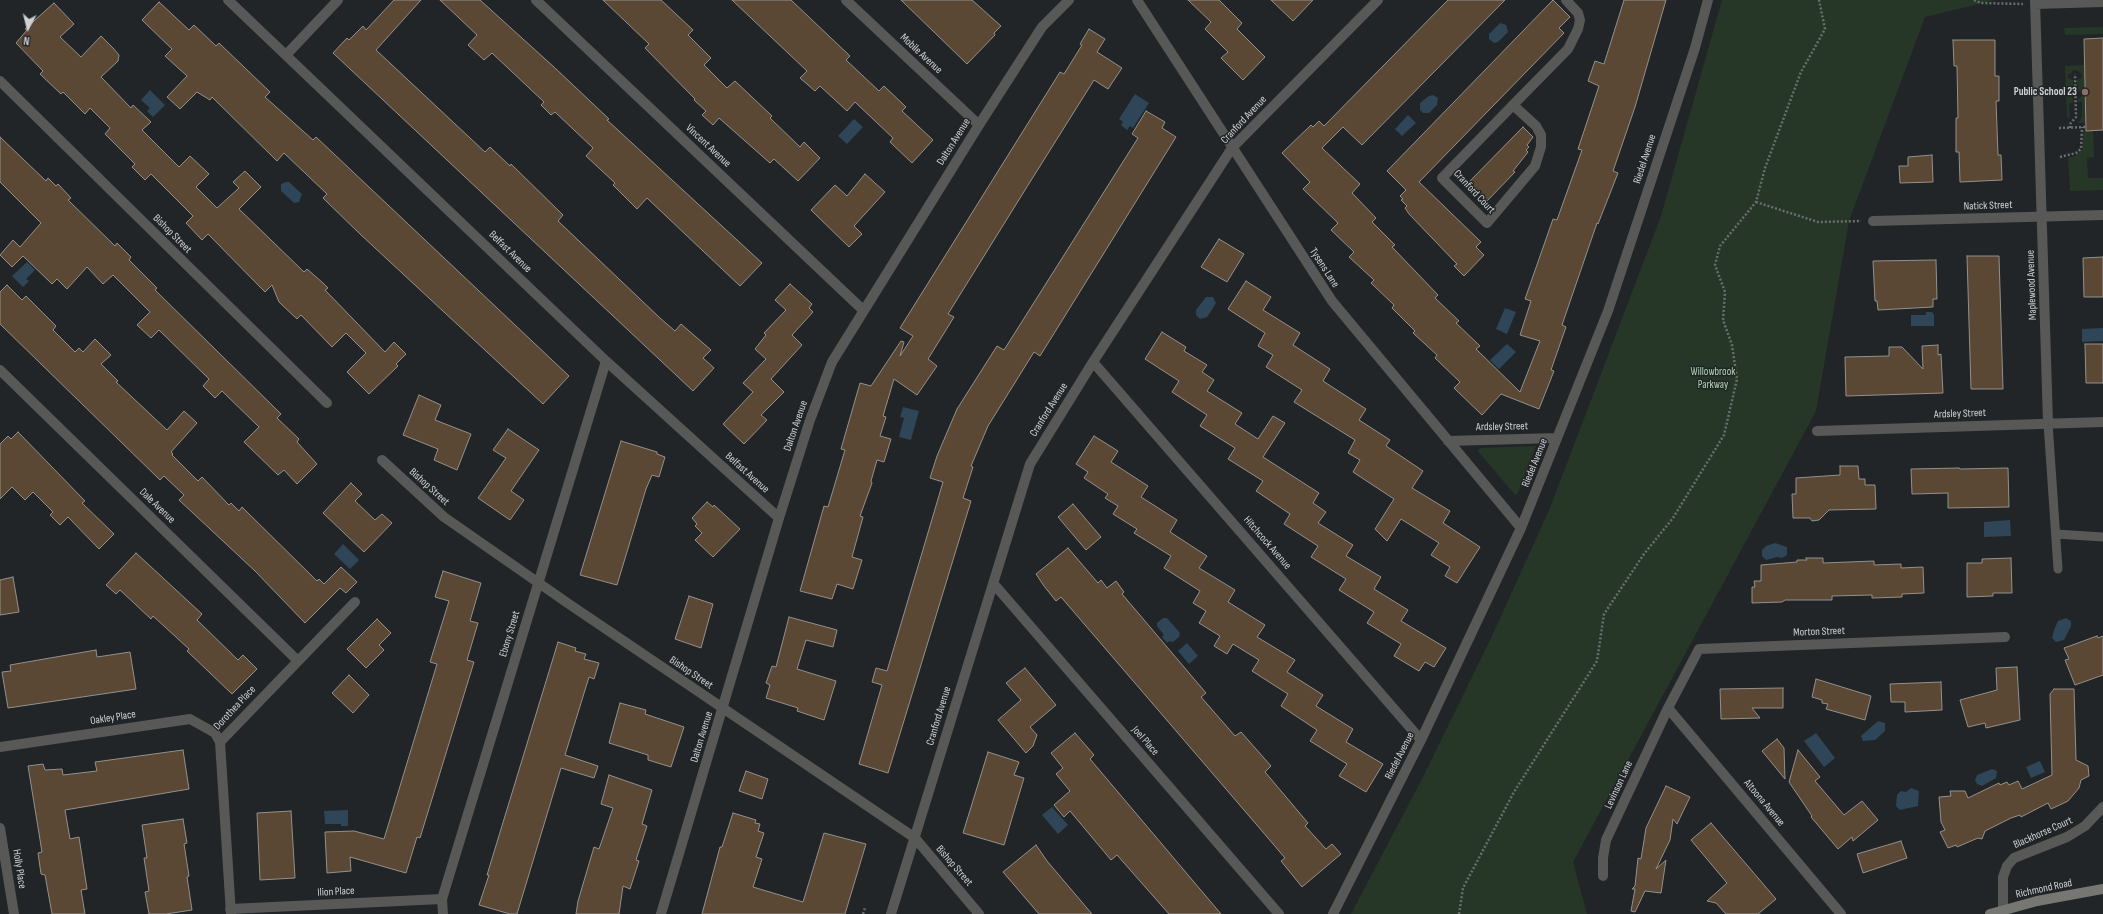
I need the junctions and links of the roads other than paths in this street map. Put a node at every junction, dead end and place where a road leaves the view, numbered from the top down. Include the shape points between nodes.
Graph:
1 (228, 0) edge
2 (338, 0) edge
3 (536, 0) edge
4 (846, 0) edge
5 (1069, 0) edge
6 (1137, 0) edge
7 (1378, 0) edge
8 (1566, 0) edge
9 (1708, 0) edge
10 (2035, 2) edge
11 (2103, 2) edge
12 (286, 55) junction
13 (0, 81) edge
14 (1513, 105) junction
15 (979, 124) junction
16 (1232, 148) junction
17 (2103, 215) edge
18 (2041, 216) junction
19 (1873, 221) road end
20 (863, 310) junction
21 (606, 361) junction
22 (1093, 362) junction
23 (0, 370) edge
24 (327, 403) dead end
25 (2103, 422) edge
26 (2048, 424) junction
27 (1817, 431) dead end
28 (1557, 438) junction
29 (1448, 441) junction
30 (382, 460) dead end
31 (779, 518) junction
32 (1521, 528) junction
33 (2056, 534) junction
34 (2103, 537) edge
35 (2058, 569) dead end
36 (537, 583) junction
37 (993, 583) junction
38 (355, 602) dead end
39 (2005, 637) dead end
40 (297, 660) junction
41 (1668, 708) junction
42 (723, 709) junction
43 (1421, 740) junction
44 (220, 742) junction
45 (0, 747) edge
46 (2103, 807) edge
47 (0, 828) edge
48 (915, 838) junction
49 (1603, 876) dead end
50 (2103, 890) edge
51 (442, 899) junction
52 (2003, 910) junction
53 (230, 911) edge
54 (14, 914) edge
55 (443, 914) edge
56 (661, 914) edge
57 (891, 914) edge
58 (979, 914) edge
59 (1279, 914) edge
60 (1333, 914) edge
61 (1841, 914) edge
62 (1990, 914) edge

1 - 12 street, Belfast Avenue
2 - 12 street
3 - 20 street, Vincent Avenue
4 - 15 street, Mobile Avenue
5 - 15 street, Dalton Avenue via 1042,27
6 - 16 street, Tysens Lane
7 - 16 street, Cranford Avenue
8 - 14 street, Cranford Court via 1578,13 1580,20 1568,49
9 - 28 street, Riedel Avenue via 1695,48 1608,311
10 - 11 street
10 - 18 street, Maplewood Avenue
12 - 21 street, Belfast Avenue
13 - 24 street, Bishop Street
14 - 14 street, Cranford Court via 1442,178 1487,223 1534,166 1541,147 1541,136 1536,126
15 - 20 street, Dalton Avenue
16 - 22 street, Cranford Avenue
16 - 29 street, Tysens Lane via 1332,302
17 - 18 street, Natick Street
18 - 19 street, Natick Street
18 - 26 street, Maplewood Avenue
20 - 31 street, Dalton Avenue via 832,362 810,420
21 - 31 street, Belfast Avenue
21 - 36 street, Ebony Street
22 - 37 street, Cranford Avenue via 1030,464
22 - 43 street, Hitchcock Avenue
23 - 40 street, Dale Avenue
25 - 26 street, Ardsley Street
26 - 27 street, Ardsley Street
26 - 33 lane, Maplewood Avenue
28 - 29 street, Ardsley Street
28 - 32 street, Riedel Avenue
29 - 32 street, Tysens Lane
30 - 36 street, Bishop Street via 444,517
31 - 42 street, Dalton Avenue
32 - 43 street, Riedel Avenue
33 - 34 lane
33 - 35 lane, Maplewood Avenue
36 - 42 street, Bishop Street
36 - 51 street, Ebony Street
37 - 48 street, Cranford Avenue
37 - 59 street, Joel Place
38 - 40 street, Dorothea Place
39 - 41 street, Morton Street via 1699,649
40 - 44 street, Dorothea Place
41 - 49 street, Levinson Lane via 1606,840
41 - 61 street, Altoona Avenue
42 - 48 street, Bishop Street
42 - 56 street, Dalton Avenue
43 - 60 street, Riedel Avenue
44 - 45 street, Oakley Place via 215,733 190,719
44 - 53 street, Dorothea Place
46 - 52 street, Blackhorse Court via 2086,826 2067,837 2014,858 2007,866 2003,877
47 - 54 street, Holly Place
48 - 57 street, Cranford Avenue
48 - 58 street, Bishop Street
50 - 52 street, Richmond Road via 2037,901
51 - 53 street, Ilion Place
51 - 55 street, Ebony Street
52 - 62 street, Richmond Road

